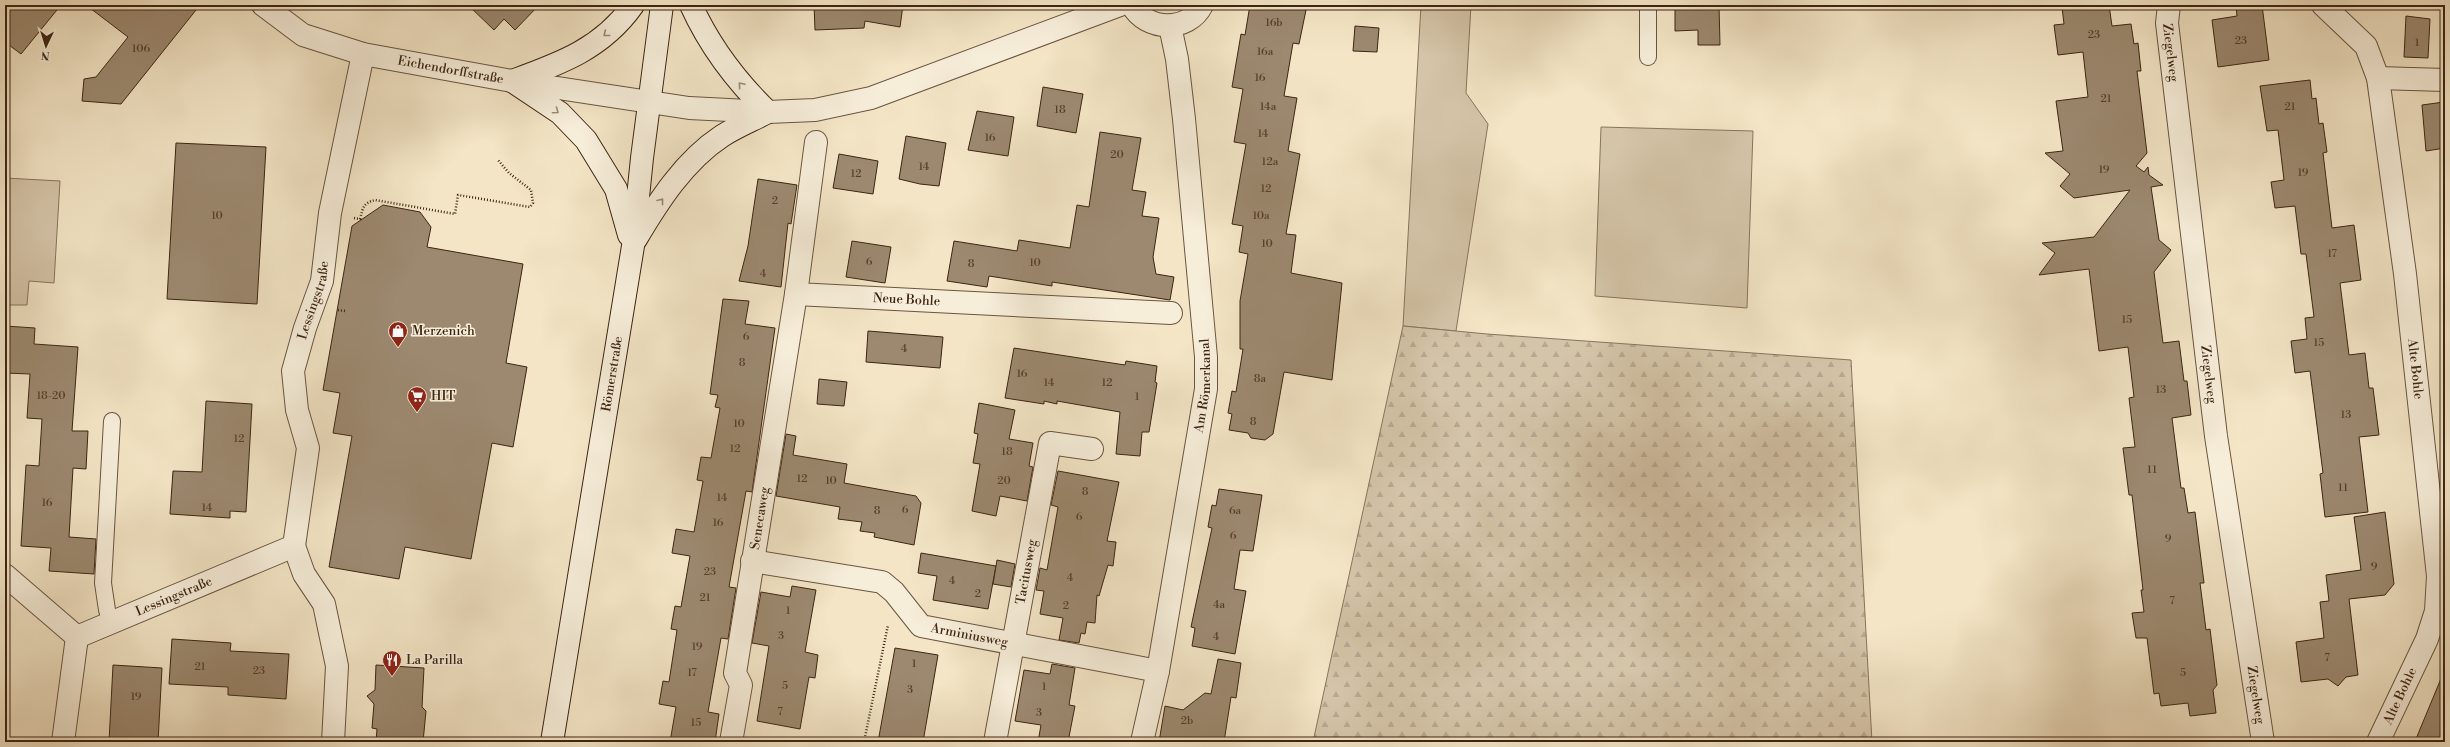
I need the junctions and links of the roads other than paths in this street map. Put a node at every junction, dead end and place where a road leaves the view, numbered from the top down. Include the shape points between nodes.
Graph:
1 (263, 5) edge
2 (633, 5) edge
3 (662, 5) edge
4 (691, 5) edge
5 (1120, 5) edge
6 (1132, 5) edge
7 (1202, 5) edge
8 (1648, 5) edge
9 (2170, 5) edge
10 (2323, 5) edge
11 (1170, 26) junction
12 (363, 54) junction
13 (1648, 57) dead end
14 (2378, 78) junction
15 (2445, 80) edge
16 (512, 81) junction
17 (650, 102) junction
18 (768, 112) junction
19 (816, 142) dead end
20 (633, 246) junction
21 (796, 294) junction
22 (1171, 313) dead end
23 (112, 421) dead end
24 (1092, 449) dead end
25 (294, 546) junction
26 (752, 561) junction
27 (5, 575) edge
28 (111, 623) junction
29 (77, 637) junction
30 (1013, 644) junction
31 (1158, 671) junction
32 (63, 742) edge
33 (333, 742) edge
34 (552, 742) edge
35 (731, 742) edge
36 (995, 742) edge
37 (1142, 742) edge
38 (2263, 742) edge
39 (2378, 742) edge

1 - 12 street, Eichendorffstraße via 303,35
2 -> 16 street via 610,32 568,60
3 - 17 street, Römerstraße
18 -> 4 street via 741,86 711,44
5 - 18 street via 871,98 815,110
6 - 11 street via 1150,22
7 - 11 street via 1192,17
8 - 13 lane
9 - 38 street, Ziegelweg via 2167,23 2216,436
10 - 14 street, Alte Bohle via 2366,46
11 - 31 street, Am Römerkanal via 1177,59 1184,119 1206,357 1206,389
12 - 16 street, Eichendorffstraße
12 - 25 street, Lessingstraße via 330,213 322,281 293,371 297,410 308,448
14 - 15 street
14 - 39 street, Alte Bohle via 2405,274 2438,576 2436,611 2427,639
16 - 17 street, Eichendorffstraße
16 -> 20 street via 560,113 586,140 616,189
17 - 18 street via 707,110
17 - 20 street, Römerstraße
20 -> 18 street via 655,208 690,163 722,136
19 - 21 street
20 - 34 street, Römerstraße
21 - 22 street, Neue Bohle
21 - 26 street, Senecaweg
23 - 28 lane via 103,583
24 - 30 street, Tacitusweg via 1050,443
25 - 28 street, Lessingstraße
25 - 33 street, Lessingstraße via 304,574 324,604 337,666
26 - 30 street, Arminiusweg via 882,582 894,592 921,626
26 - 35 street, Senecaweg via 735,672 741,685
27 - 29 street
28 - 29 street, Lessingstraße
29 - 32 street
30 - 31 street, Arminiusweg
30 - 36 street, Tacitusweg
31 - 37 street, Am Römerkanal

